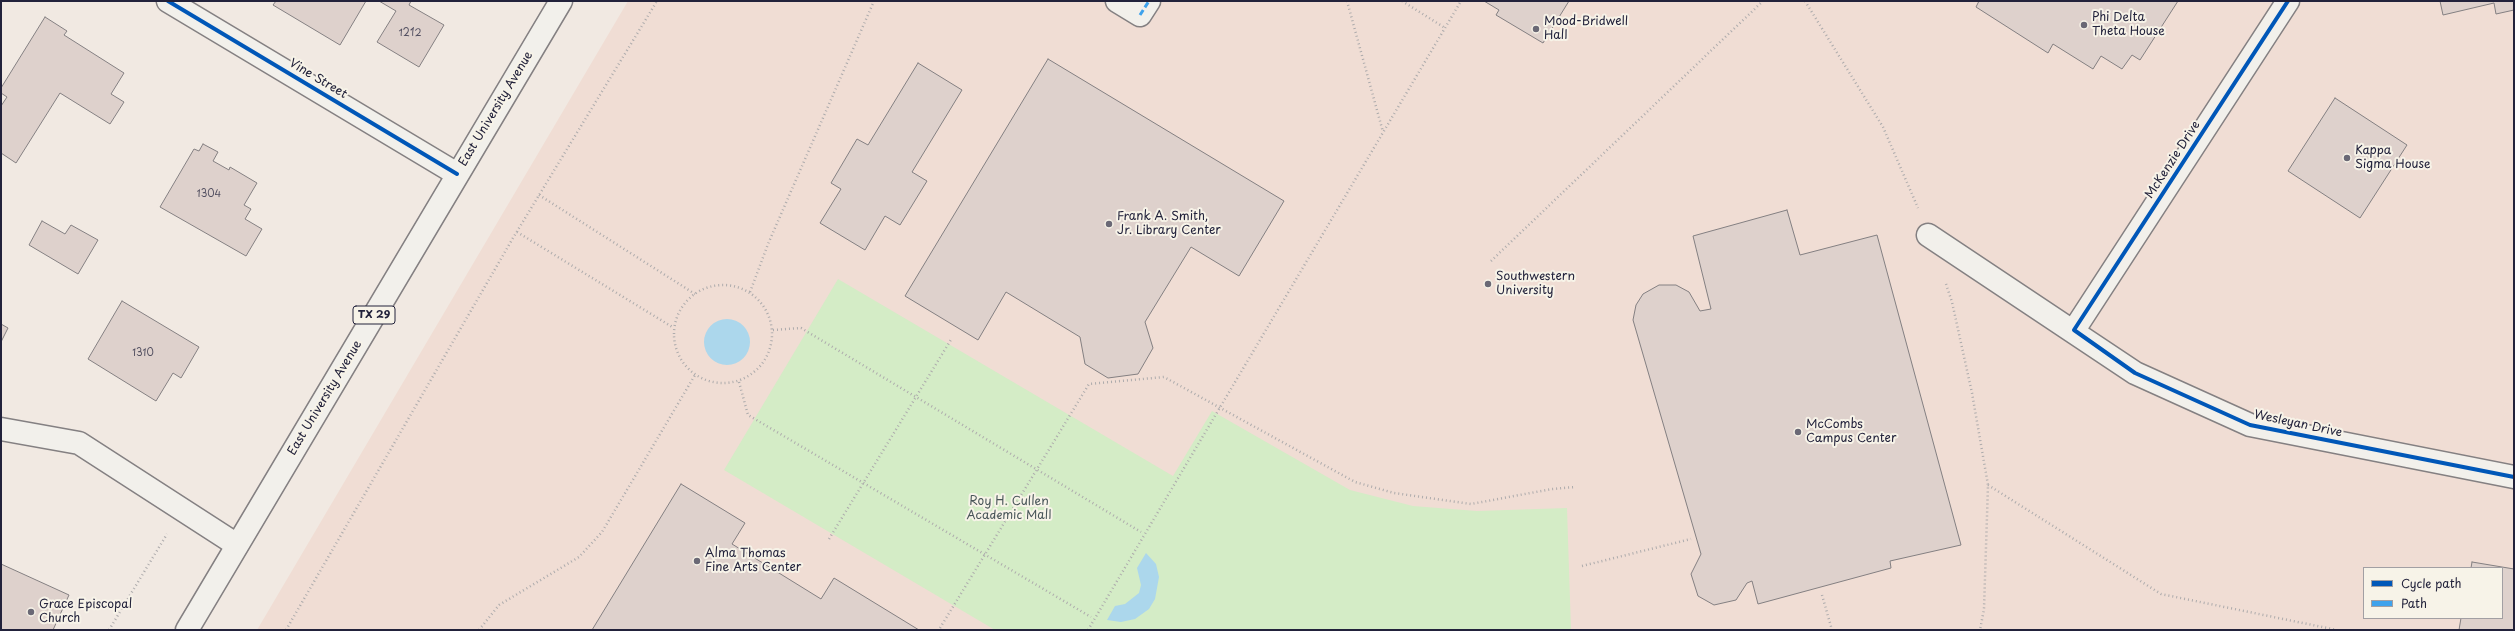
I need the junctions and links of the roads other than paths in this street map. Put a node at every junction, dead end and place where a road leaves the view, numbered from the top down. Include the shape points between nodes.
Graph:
1 (168, 1) edge
2 (561, 1) edge
3 (1117, 1) edge
4 (2288, 1) edge
5 (1145, 8) edge
6 (457, 174) junction
7 (1928, 235) road end
8 (2074, 330) junction
9 (1, 429) edge
10 (2514, 477) edge
11 (237, 546) junction
12 (187, 630) edge

1 - 6 street, Vine Street
2 - 6 street, East University Avenue / TX 29
3 - 5 street
4 - 8 street, McKenzie Drive
6 - 11 street, East University Avenue / TX 29
7 - 8 street, Wesleyan Drive
8 - 10 street, Wesleyan Drive via 2135,373 2250,425
9 - 11 street via 79,443
11 - 12 street, East University Avenue / TX 29

